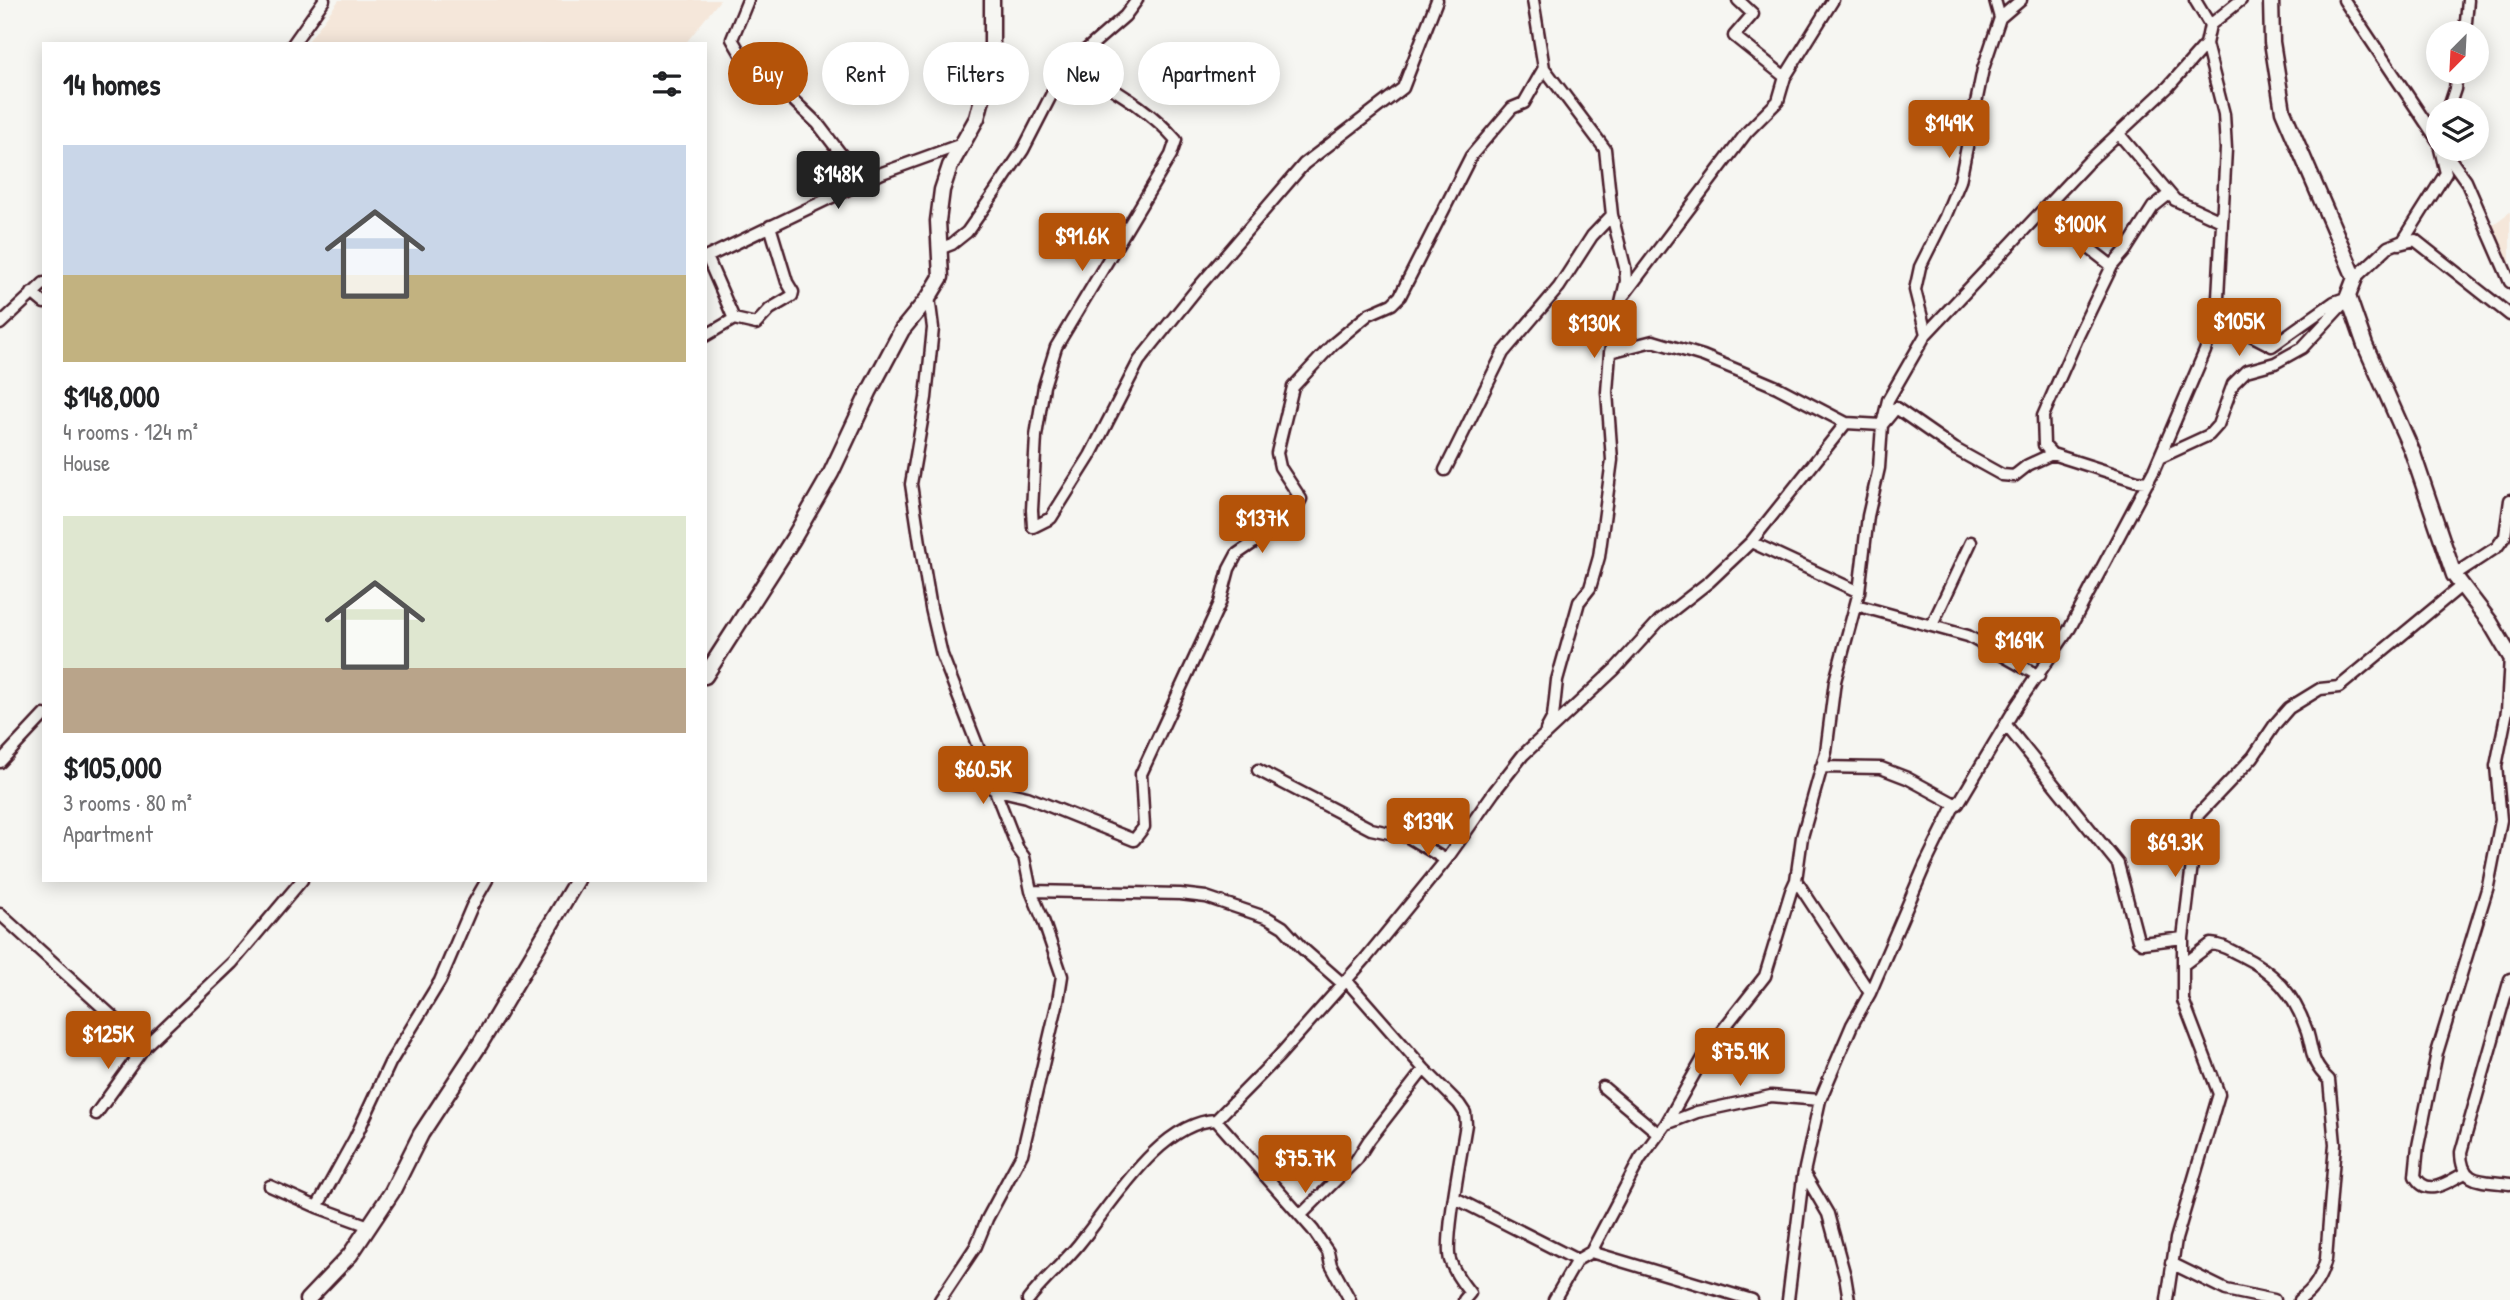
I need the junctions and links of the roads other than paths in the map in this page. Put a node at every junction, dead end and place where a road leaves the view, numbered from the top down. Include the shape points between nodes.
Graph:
1 (324, 0) edge
2 (748, 0) edge
3 (992, 0) edge
4 (1138, 0) edge
5 (1437, 0) edge
6 (1533, 0) edge
7 (1738, 0) edge
8 (1833, 0) edge
9 (1995, 0) edge
10 (2021, 0) edge
11 (2195, 0) edge
12 (2241, 0) edge
13 (2271, 0) edge
14 (2344, 0) edge
15 (2468, 0) edge
16 (2000, 18) junction
17 (2466, 21) edge
18 (2210, 25) junction
19 (294, 42) edge
20 (1095, 42) edge
21 (2206, 44) junction
22 (1544, 68) junction
23 (1785, 77) junction
24 (1124, 95) edge
25 (1046, 105) edge
26 (2426, 123) edge
27 (2119, 134) junction
28 (962, 144) junction
29 (2444, 161) edge
30 (2451, 161) edge
31 (863, 183) junction
32 (2169, 194) junction
33 (2223, 210) junction
34 (1612, 215) junction
35 (770, 226) junction
36 (2067, 232) dead end
37 (2388, 247) junction
38 (939, 249) junction
39 (707, 258) edge
40 (707, 260) edge
41 (2112, 266) junction
42 (2355, 278) junction
43 (2510, 282) edge
44 (42, 285) edge
45 (32, 293) junction
46 (929, 297) junction
47 (1621, 299) junction
48 (2349, 299) junction
49 (42, 301) edge
50 (2510, 315) edge
51 (734, 319) junction
52 (2215, 320) junction
53 (0, 324) edge
54 (1926, 334) junction
55 (707, 336) edge
56 (1610, 352) junction
57 (1846, 423) junction
58 (1882, 425) junction
59 (2052, 454) junction
60 (2159, 458) junction
61 (1445, 470) dead end
62 (2154, 470) junction
63 (2510, 500) edge
64 (1751, 542) junction
65 (1971, 542) dead end
66 (2458, 580) junction
67 (1859, 592) junction
68 (1856, 605) junction
69 (1932, 625) junction
70 (2510, 656) edge
71 (707, 673) edge
72 (2039, 676) junction
73 (42, 717) edge
74 (2006, 724) junction
75 (1543, 736) junction
76 (0, 762) edge
77 (1821, 767) junction
78 (1258, 770) dead end
79 (993, 789) junction
80 (1955, 804) junction
81 (1446, 860) junction
82 (1796, 880) junction
83 (300, 882) edge
84 (486, 882) edge
85 (576, 882) edge
86 (1031, 891) junction
87 (0, 914) edge
88 (2183, 938) junction
89 (2183, 965) junction
90 (2510, 979) edge
91 (1344, 982) junction
92 (1870, 993) junction
93 (145, 1046) junction
94 (1424, 1069) junction
95 (1603, 1087) dead end
96 (1820, 1100) junction
97 (96, 1114) dead end
98 (1216, 1120) junction
99 (1666, 1124) junction
100 (1659, 1134) junction
101 (1804, 1173) junction
102 (2465, 1173) junction
103 (2510, 1184) edge
104 (270, 1186) dead end
105 (1455, 1198) junction
106 (317, 1207) junction
107 (1301, 1214) junction
108 (369, 1226) junction
109 (1591, 1252) junction
110 (1577, 1259) junction
111 (2171, 1263) junction
112 (307, 1300) edge
113 (940, 1300) edge
114 (1028, 1300) edge
115 (1350, 1300) edge
116 (1464, 1300) edge
117 (1554, 1300) edge
118 (1752, 1300) edge
119 (1788, 1300) edge
120 (1849, 1300) edge
121 (2167, 1300) edge
122 (2274, 1300) edge
123 (2300, 1300) edge

1 - 19 street
2 - 31 street via 732,39 746,61 818,124
3 - 28 street via 989,72 977,118
4 - 20 street
5 - 24 street via 1403,88 1304,164 1196,290 1139,361 1090,456 1051,518 1033,527 1036,436 1056,347 1177,140 1160,121
6 - 22 street
7 - 23 street via 1753,14 1734,36
8 - 23 street
9 - 16 street
10 - 16 street
11 - 18 street
12 - 18 street
13 - 42 street via 2272,42 2283,111
14 - 26 street
15 - 17 street
16 - 54 street via 1983,69 1960,181 1920,267 1915,290
18 - 21 street
21 - 27 street
21 - 33 street via 2224,114
22 - 34 street via 1605,149
22 - 79 street via 1524,103 1512,108 1471,156 1400,296 1333,344 1293,387 1277,453 1280,467 1301,499 1291,517 1237,554 1229,569 1220,603 1141,774 1144,827 1134,840 1027,797
23 - 47 street via 1778,101 1747,132
25 - 38 street via 1023,150 967,232
27 - 32 street
27 - 54 street
28 - 31 street
28 - 38 street via 942,190
29 - 37 street via 2446,173 2403,242
30 - 43 street via 2466,181
31 - 35 street
32 - 33 street via 2219,220
32 - 41 street via 2153,207
33 - 52 street
34 - 47 street via 1625,267
34 - 61 street via 1503,353
35 - 39 street
35 - 51 street via 792,296 756,324
36 - 41 street
37 - 42 street
37 - 50 street via 2416,240
38 - 46 street via 941,277
40 - 51 street
41 - 59 street via 2043,416 2044,445
42 - 48 street
44 - 45 street
45 - 49 street
45 - 53 street
46 - 71 street via 902,330 793,539
46 - 79 street via 933,328 911,484 942,655
47 - 56 street
48 - 52 street via 2334,302 2272,346
48 - 60 street via 2302,348 2275,363 2246,371 2233,384 2218,425 2209,435
48 - 66 street via 2412,451
51 - 55 street
52 - 60 street via 2196,377
54 - 58 street via 1888,400
56 - 57 street via 1653,341 1703,356
56 - 75 street via 1606,392 1612,460 1599,557 1590,588 1579,602 1557,680 1552,717
57 - 58 street
57 - 64 street
58 - 59 street via 1896,408 2003,475 2014,475
58 - 67 street
59 - 62 street via 2137,481 2148,482
60 - 62 street
62 - 72 street via 2070,628
63 - 66 street via 2505,536
64 - 67 street
64 - 75 street via 1659,621
65 - 69 street
66 - 70 street
66 - 88 street via 2339,687 2320,689 2290,708 2253,757 2202,809 2196,823
67 - 68 street
68 - 69 street
68 - 77 street via 1835,681
69 - 72 street via 1968,636
70 - 102 street via 2507,711 2496,766 2501,820 2488,886 2437,1053 2415,1176 2432,1188
72 - 74 street
73 - 76 street
74 - 80 street
74 - 88 street via 2118,864 2138,940
75 - 81 street via 1494,792
77 - 80 street via 1881,768
77 - 82 street
78 - 81 street via 1371,829 1408,838
79 - 86 street via 1024,857
80 - 92 street
81 - 91 street
82 - 92 street
82 - 99 street via 1765,976 1710,1046
83 - 93 street via 232,963
84 - 106 street via 440,981 390,1063
85 - 108 street
86 - 91 street via 1206,897 1283,927
86 - 113 street via 1062,976 1053,1027 1022,1154 976,1246
87 - 93 street
88 - 89 street
89 - 111 street via 2183,1000 2219,1094
89 - 123 street via 2210,944 2224,945 2273,975 2292,999 2316,1068 2329,1080 2335,1144 2326,1259 2313,1290
90 - 102 street via 2460,1152
91 - 94 street
91 - 98 street
92 - 96 street
93 - 97 street
94 - 105 street via 1465,1113
94 - 107 street via 1357,1159
95 - 100 street
96 - 99 street via 1771,1097 1697,1112
96 - 101 street
98 - 107 street
98 - 114 street via 1203,1120 1188,1128 1144,1162
99 - 100 street
100 - 109 street via 1640,1159
101 - 119 street
101 - 120 street via 1828,1214
102 - 103 street via 2475,1180
104 - 106 street
105 - 110 street
105 - 116 street via 1449,1258 1470,1293
106 - 108 street
107 - 115 street via 1328,1252
108 - 112 street via 350,1255
109 - 110 street
109 - 118 street
110 - 117 street
111 - 121 street
111 - 122 street via 2226,1290

